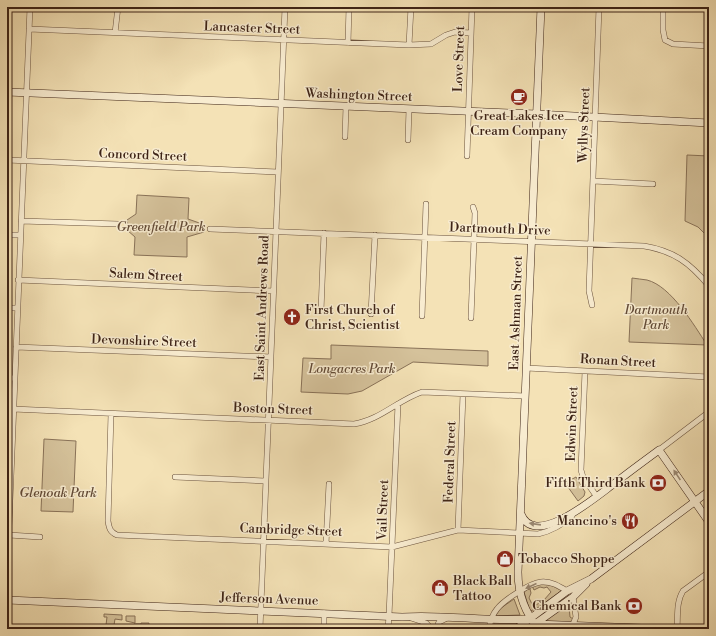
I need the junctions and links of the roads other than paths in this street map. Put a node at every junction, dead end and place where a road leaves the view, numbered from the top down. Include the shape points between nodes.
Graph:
1 (30, 7) edge
2 (118, 7) edge
3 (285, 7) edge
4 (349, 7) edge
5 (411, 7) edge
6 (472, 7) edge
7 (541, 7) edge
8 (599, 7) edge
9 (663, 7) edge
10 (29, 30) junction
11 (116, 33) junction
12 (471, 33) junction
13 (283, 40) junction
14 (348, 43) junction
15 (409, 45) junction
16 (709, 46) edge
17 (7, 92) edge
18 (26, 93) junction
19 (281, 104) junction
20 (346, 106) junction
21 (409, 109) junction
22 (468, 111) junction
23 (536, 114) junction
24 (595, 117) junction
25 (709, 123) edge
26 (344, 137) dead end
27 (408, 140) dead end
28 (467, 156) dead end
29 (7, 160) edge
30 (23, 161) junction
31 (278, 172) junction
32 (593, 181) junction
33 (653, 184) dead end
34 (426, 204) dead end
35 (473, 207) dead end
36 (21, 221) junction
37 (118, 224) dead end
38 (210, 229) dead end
39 (276, 231) junction
40 (324, 233) junction
41 (7, 235) edge
42 (20, 235) junction
43 (375, 235) junction
44 (424, 237) junction
45 (474, 239) junction
46 (531, 241) junction
47 (590, 244) junction
48 (18, 280) junction
49 (709, 286) edge
50 (273, 291) junction
51 (592, 305) dead end
52 (7, 308) edge
53 (17, 308) junction
54 (321, 311) dead end
55 (371, 314) dead end
56 (422, 316) dead end
57 (471, 318) dead end
58 (16, 347) junction
59 (271, 357) junction
60 (526, 368) junction
61 (585, 371) junction
62 (709, 377) edge
63 (7, 378) edge
64 (15, 378) junction
65 (463, 394) junction
66 (525, 396) junction
67 (398, 404) junction
68 (13, 410) junction
69 (709, 412) edge
70 (111, 414) junction
71 (268, 420) junction
72 (10, 442) edge
73 (659, 450) junction
74 (175, 477) dead end
75 (265, 481) junction
76 (328, 484) dead end
77 (709, 491) edge
78 (597, 496) junction
79 (695, 501) junction
80 (580, 509) junction
81 (521, 512) junction
82 (709, 522) edge
83 (458, 530) junction
84 (520, 533) junction
85 (8, 535) junction
86 (40, 537) dead end
87 (263, 541) junction
88 (326, 544) junction
89 (392, 547) junction
90 (709, 572) edge
91 (7, 575) edge
92 (591, 579) junction
93 (567, 591) junction
94 (520, 592) junction
95 (573, 597) junction
96 (7, 600) edge
97 (260, 611) junction
98 (324, 614) junction
99 (389, 616) junction
100 (402, 617) junction
101 (576, 617) junction
102 (450, 618) junction
103 (491, 620) junction
104 (535, 624) edge
105 (586, 626) junction
106 (573, 628) edge
107 (260, 629) edge
108 (324, 629) edge
109 (388, 629) edge
110 (432, 629) edge
111 (436, 629) edge
112 (489, 629) edge
113 (516, 629) edge
114 (528, 629) edge
115 (668, 629) edge
116 (677, 629) edge

1 - 10 street
2 - 11 street
3 - 13 street, East Saint Andrews Road
4 - 14 street
5 - 15 street
6 - 12 street, Love Street
7 - 23 street, East Ashman Street
8 - 24 street, Wyllys Street
9 - 16 street via 662,30 666,40 673,44
10 - 11 street, Lancaster Street
10 - 18 street
11 - 13 street, Lancaster Street
12 - 15 street, Lancaster Street via 455,32 431,44
12 - 22 street, Love Street
13 - 14 street, Lancaster Street
13 - 19 street, East Saint Andrews Road
14 - 15 street, Lancaster Street
17 - 18 street, Washington Street
18 - 19 street, Washington Street
18 - 30 street
19 - 20 street, Washington Street
19 - 31 street, East Saint Andrews Road
20 - 21 street, Washington Street
20 - 26 street
21 - 22 street, Washington Street
21 - 27 street
22 - 23 street, Washington Street
22 - 28 street, Love Street
23 - 24 street, Washington Street
23 - 46 street, East Ashman Street
24 - 25 street, Washington Street
24 - 32 street, Wyllys Street
29 - 30 street, Concord Street
30 - 31 street, Concord Street
30 - 36 street
31 - 39 street, East Saint Andrews Road
32 - 33 street
32 - 47 street, Wyllys Street
34 - 44 street
35 - 45 street
36 - 37 street
36 - 42 street
38 - 39 street, Dartmouth Drive
39 - 40 street, Dartmouth Drive
39 - 50 street, East Saint Andrews Road
40 - 43 street, Dartmouth Drive
40 - 54 street
41 - 42 street
42 - 48 street
43 - 44 street, Dartmouth Drive
43 - 55 street
44 - 45 street, Dartmouth Drive
44 - 56 street
45 - 46 street, Dartmouth Drive
45 - 57 street
46 - 47 street, Dartmouth Drive
46 - 60 street, East Ashman Street
47 - 49 street, Dartmouth Drive via 644,246 666,252 686,262
47 - 51 street, Wyllys Street via 589,291
48 - 50 street, Salem Street
48 - 53 street
50 - 59 street, East Saint Andrews Road
52 - 53 street
53 - 58 street
58 - 59 street, Devonshire Street
58 - 64 street
59 - 71 street, East Saint Andrews Road
60 - 61 street, Ronan Street
60 - 66 street, East Ashman Street
61 - 62 street, Ronan Street
61 - 78 street, Edwin Street via 582,470 583,477
63 - 64 street
64 - 68 street
65 - 66 street, Boston Street
65 - 67 street, Boston Street via 422,392
65 - 83 street, Federal Street
66 - 81 street, East Ashman Street
67 - 71 street, Boston Street via 369,420 354,424
67 - 89 street, Vail Street
68 - 70 street, Boston Street
68 - 72 street
69 - 73 street, Cambridge Street
70 - 71 street, Boston Street
70 - 87 street, Cambridge Street via 108,521 112,533
71 - 75 street, East Saint Andrews Road
72 - 85 street
73 - 78 street, Cambridge Street
79 -> 73 street
74 - 75 street
75 - 87 street, East Saint Andrews Road
76 - 88 street
77 - 79 street
78 - 80 street, Cambridge Street
79 - 82 street
79 - 92 street
80 -> 81 street, Cambridge Street via 556,521 535,526 527,523
80 - 84 street, Cambridge Street via 563,524 550,531 538,534
81 - 84 street, East Ashman Street
83 - 84 street, Cambridge Street
83 - 89 street, Cambridge Street
84 - 94 street, East Ashman Street
85 - 86 street
85 - 91 street
87 - 88 street, Cambridge Street
87 - 97 street, East Saint Andrews Road
88 - 89 street, Cambridge Street
89 - 99 street, Vail Street
90 - 116 street via 681,594
92 - 93 street
92 - 95 street
93 -> 94 street via 555,584 543,582 530,585
93 - 104 street
94 - 103 street via 497,608
94 - 104 street, East Ashman Street via 522,603
95 - 101 street
95 - 104 street
96 - 97 street, Jefferson Avenue
97 - 98 street, Jefferson Avenue
97 - 107 street, East Saint Andrews Road
98 - 99 street, Jefferson Avenue
98 - 108 street
99 - 100 street, Jefferson Avenue
99 - 109 street, Vail Street
100 - 102 street, Jefferson Avenue via 427,615
100 - 110 street via 424,622
101 - 105 street
101 - 106 street
102 - 103 street, Jefferson Avenue
102 - 111 street via 439,622
103 - 104 street, Jefferson Avenue
103 - 112 street
104 - 106 street, Jefferson Avenue
104 - 113 street
104 - 114 street
105 - 106 street, Jefferson Avenue
105 - 115 street, Jefferson Avenue

